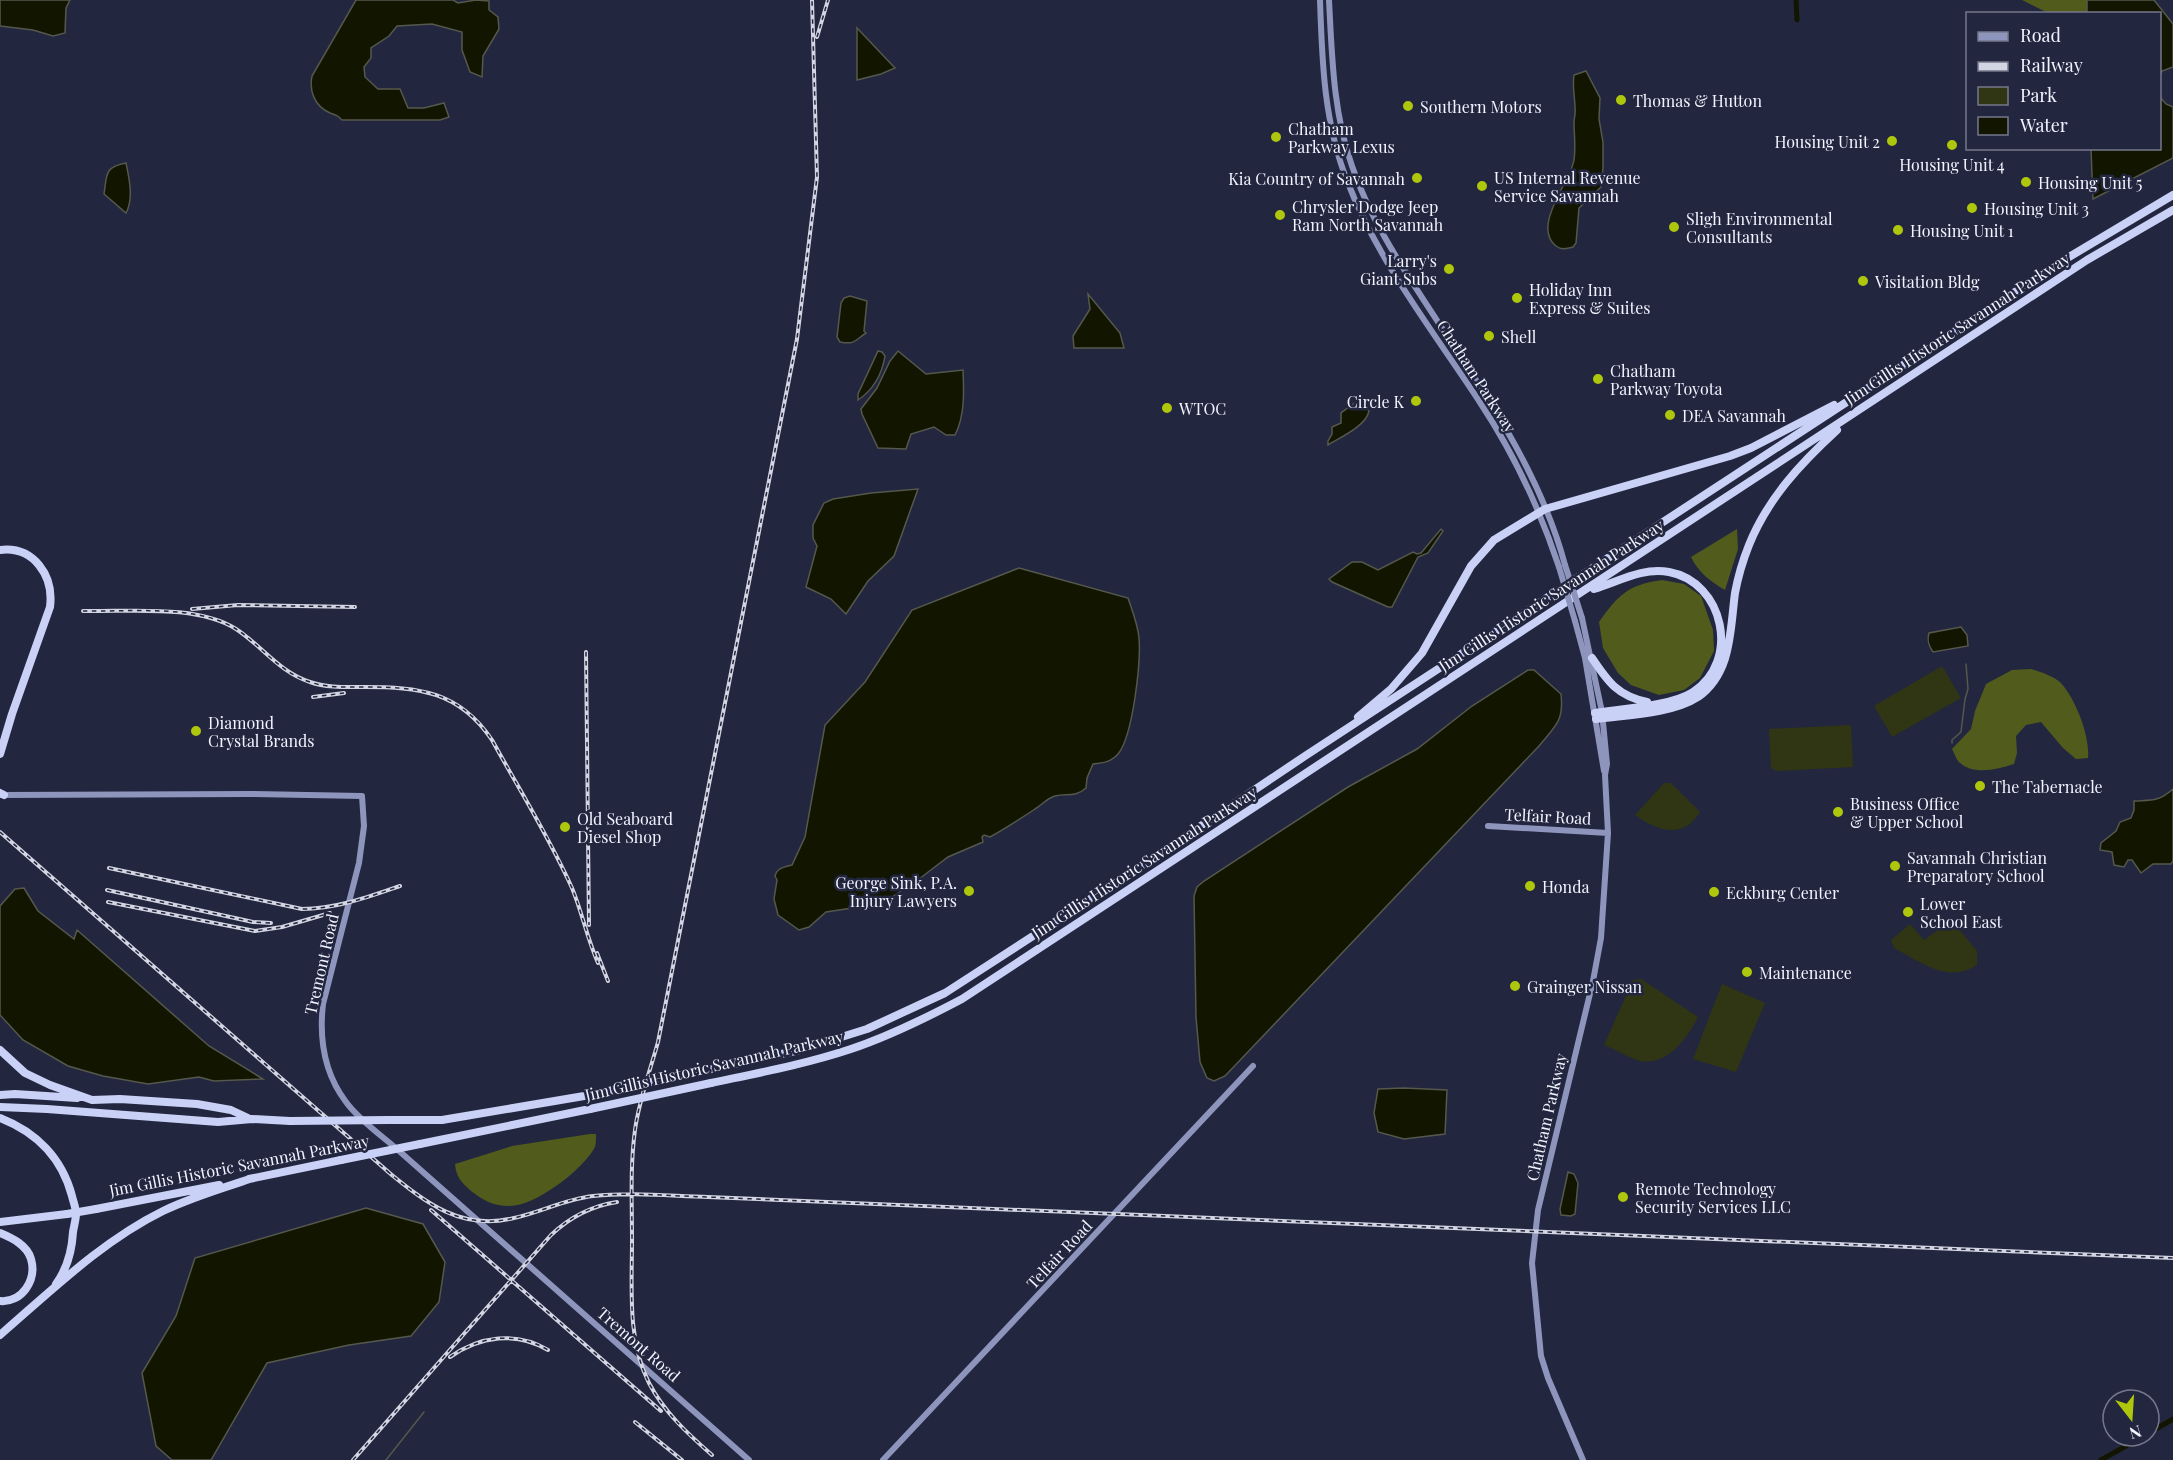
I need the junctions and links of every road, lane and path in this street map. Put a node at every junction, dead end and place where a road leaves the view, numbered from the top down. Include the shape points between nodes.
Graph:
1 (1320, 0) edge
2 (1329, 0) edge
3 (2173, 195) edge
4 (2173, 210) edge
5 (1863, 391) junction
6 (1862, 409) junction
7 (1541, 511) junction
8 (0, 550) edge
9 (1562, 566) junction
10 (1582, 593) junction
11 (1592, 658) junction
12 (1666, 702) junction
13 (1599, 716) junction
14 (1325, 743) junction
15 (0, 754) edge
16 (1, 794) edge
17 (1488, 826) dead end
18 (1608, 833) junction
19 (0, 1050) edge
20 (1253, 1066) dead end
21 (0, 1095) edge
22 (92, 1100) junction
23 (0, 1107) edge
24 (0, 1118) edge
25 (252, 1119) junction
26 (254, 1178) junction
27 (0, 1222) edge
28 (0, 1233) edge
29 (49, 1294) junction
30 (0, 1301) edge
31 (0, 1335) edge
32 (749, 1460) edge
33 (883, 1460) edge
34 (1583, 1460) edge

1 - 7 main road, Chatham Parkway via 1329,117 1351,191 1392,271 1482,405
2 - 7 main road, Chatham Parkway via 1338,115 1352,166 1369,207 1389,246 1491,403
3 - 5 highway, Jim Gillis Historic Savannah Parkway via 2064,260
4 - 6 highway, Jim Gillis Historic Savannah Parkway via 2087,260
5 - 7 highway via 1741,452
5 - 14 highway, Jim Gillis Historic Savannah Parkway
6 - 10 highway, Jim Gillis Historic Savannah Parkway
6 - 13 highway via 1799,467 1759,523 1739,574 1725,662 1710,686 1696,698 1674,707
7 - 9 main road, Chatham Parkway
7 - 14 highway via 1494,540 1480,555 1408,671
8 - 15 highway via 20,551 38,564 48,579 51,596
9 - 11 main road, Chatham Parkway, bridge
9 - 13 main road, Chatham Parkway, bridge
10 - 12 highway via 1651,570 1680,575 1710,599 1721,630 1719,658 1704,683 1687,695
10 - 26 highway, Jim Gillis Historic Savannah Parkway, bridge via 962,999 908,1026 797,1064
11 - 12 highway via 1621,692 1637,700
11 - 13 main road, Chatham Parkway
12 - 13 highway
13 - 18 main road, Chatham Parkway
14 - 25 highway, Jim Gillis Historic Savannah Parkway, bridge via 945,993 845,1036 800,1050 590,1095 442,1120
16 - 32 main road, Tremont Road via 362,796 364,826 359,863 322,1004 321,1038 336,1087 346,1104
17 - 18 main road, Telfair Road
18 - 34 main road, Chatham Parkway via 1593,981 1538,1210 1532,1263 1541,1356
19 - 22 highway via 25,1073
20 - 33 main road, Telfair Road
21 - 22 highway
22 - 25 highway via 197,1104 231,1110
23 - 25 highway, Jim Gillis Historic Savannah Parkway via 218,1122
24 - 29 highway via 16,1124 48,1149 69,1187 76,1213 73,1240 61,1278
26 - 27 highway, Jim Gillis Historic Savannah Parkway, bridge via 96,1209
26 - 29 highway via 162,1212 92,1257
28 - 30 highway via 27,1252 32,1269 20,1296 10,1302
29 - 31 highway

